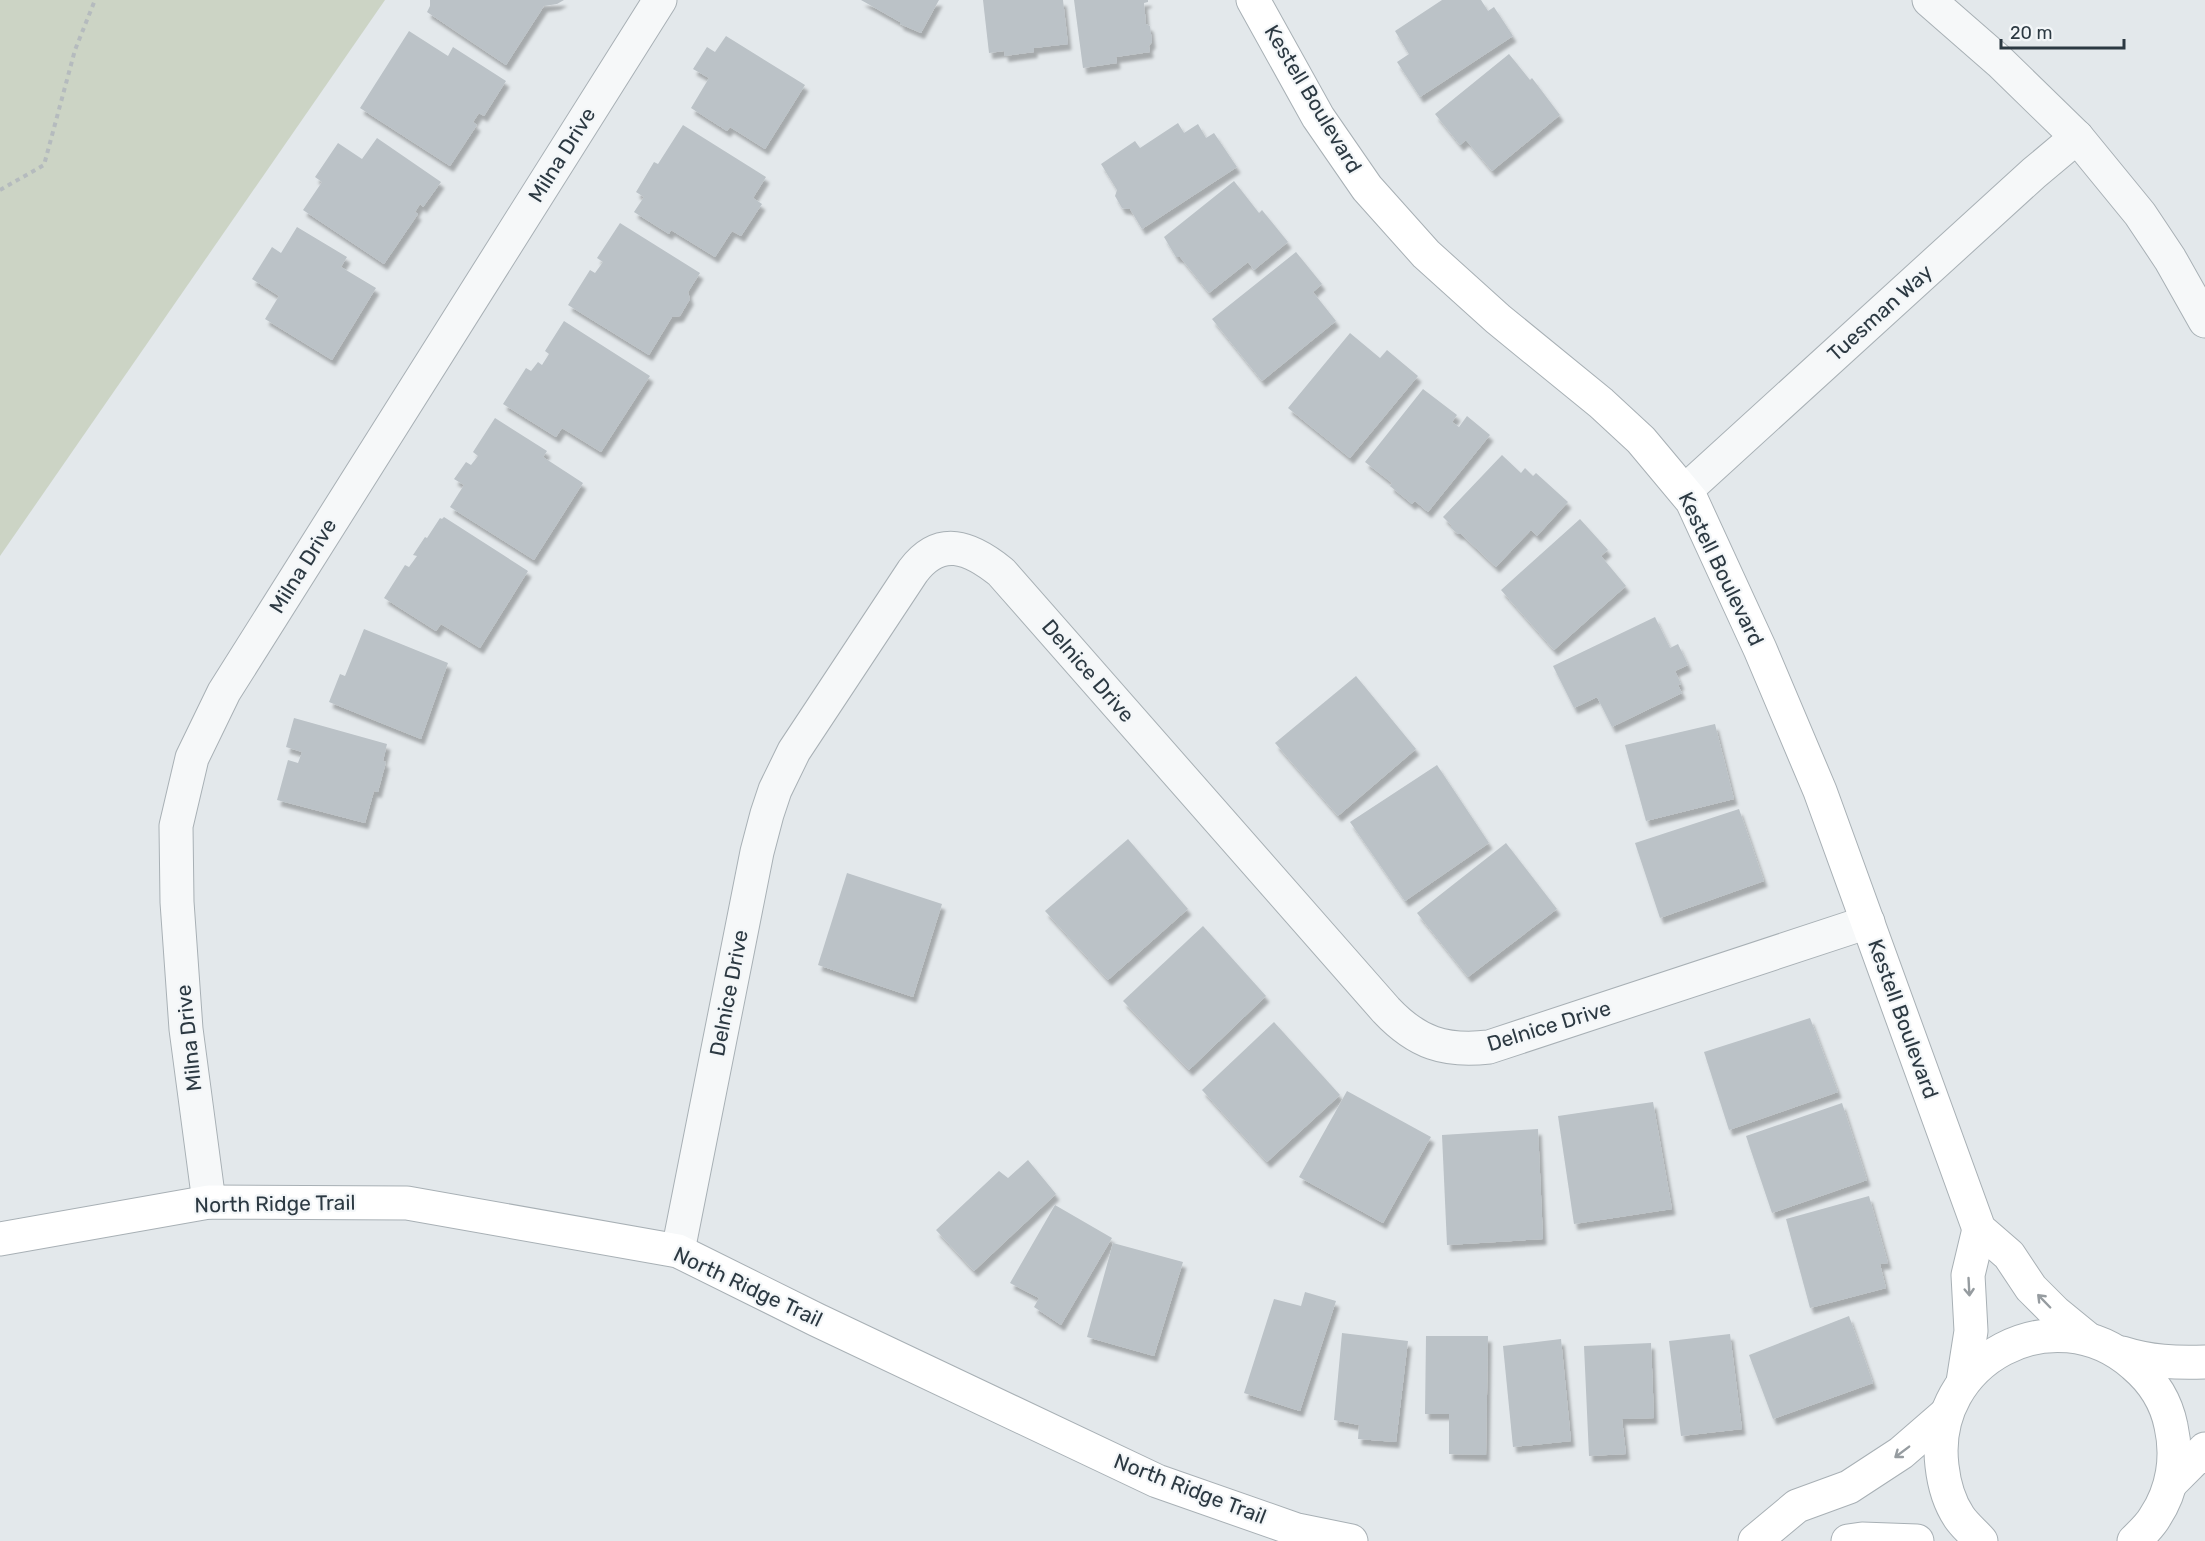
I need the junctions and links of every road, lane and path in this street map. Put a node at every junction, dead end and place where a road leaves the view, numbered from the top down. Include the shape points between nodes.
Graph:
1 (95, 0) edge
2 (660, 0) edge
3 (1253, 0) edge
4 (1929, 0) edge
5 (2077, 136) junction
6 (0, 190) edge
7 (2205, 321) edge
8 (1685, 491) junction
9 (1868, 922) junction
10 (209, 1202) junction
11 (1979, 1229) junction
12 (0, 1239) edge
13 (678, 1251) junction
14 (2088, 1339) junction
15 (2121, 1353) junction
16 (2205, 1362) edge
17 (1963, 1382) junction
18 (1946, 1414) junction
19 (2205, 1449) edge
20 (2172, 1482) junction
21 (2146, 1533) edge
22 (1296, 1535) edge
23 (1351, 1541) edge
24 (1755, 1541) edge
25 (1848, 1541) edge
26 (1917, 1541) edge
27 (1981, 1541) edge

1 - 6 path via 75,50 44,165
2 - 10 street, Milna Drive via 224,692 192,758 176,826 177,902 186,1029
3 - 8 street, Kestell Boulevard via 1318,117 1367,188 1426,254 1601,403 1641,440
4 - 5 street
5 - 7 street via 2140,214
5 - 8 street, Tuesman Way
8 - 9 street, Kestell Boulevard via 1760,649 1820,791
9 - 11 street, Kestell Boulevard
9 - 13 street, Delnice Drive via 1489,1047 1453,1048 1425,1041 1386,1010 1001,572 972,552 940,549 913,571 795,751 775,790 757,852
10 - 12 street, North Ridge Trail
10 - 13 street, North Ridge Trail via 407,1203
14 -> 11 street, Kestell Boulevard via 2031,1288 2009,1255
11 -> 17 street via 1968,1275 1971,1331
13 - 22 street, North Ridge Trail via 1157,1481
14 - 15 street
14 - 17 street via 2054,1335 2019,1341 1988,1357
15 - 16 street via 2162,1362
15 - 20 street via 2148,1377 2167,1409 2175,1445
17 - 18 street
18 -> 24 street via 1901,1453 1849,1487 1797,1506
18 - 27 street via 1940,1449 1944,1485 1959,1517
19 - 20 street
20 - 21 street
22 - 23 street, North Ridge Trail
25 - 26 street

